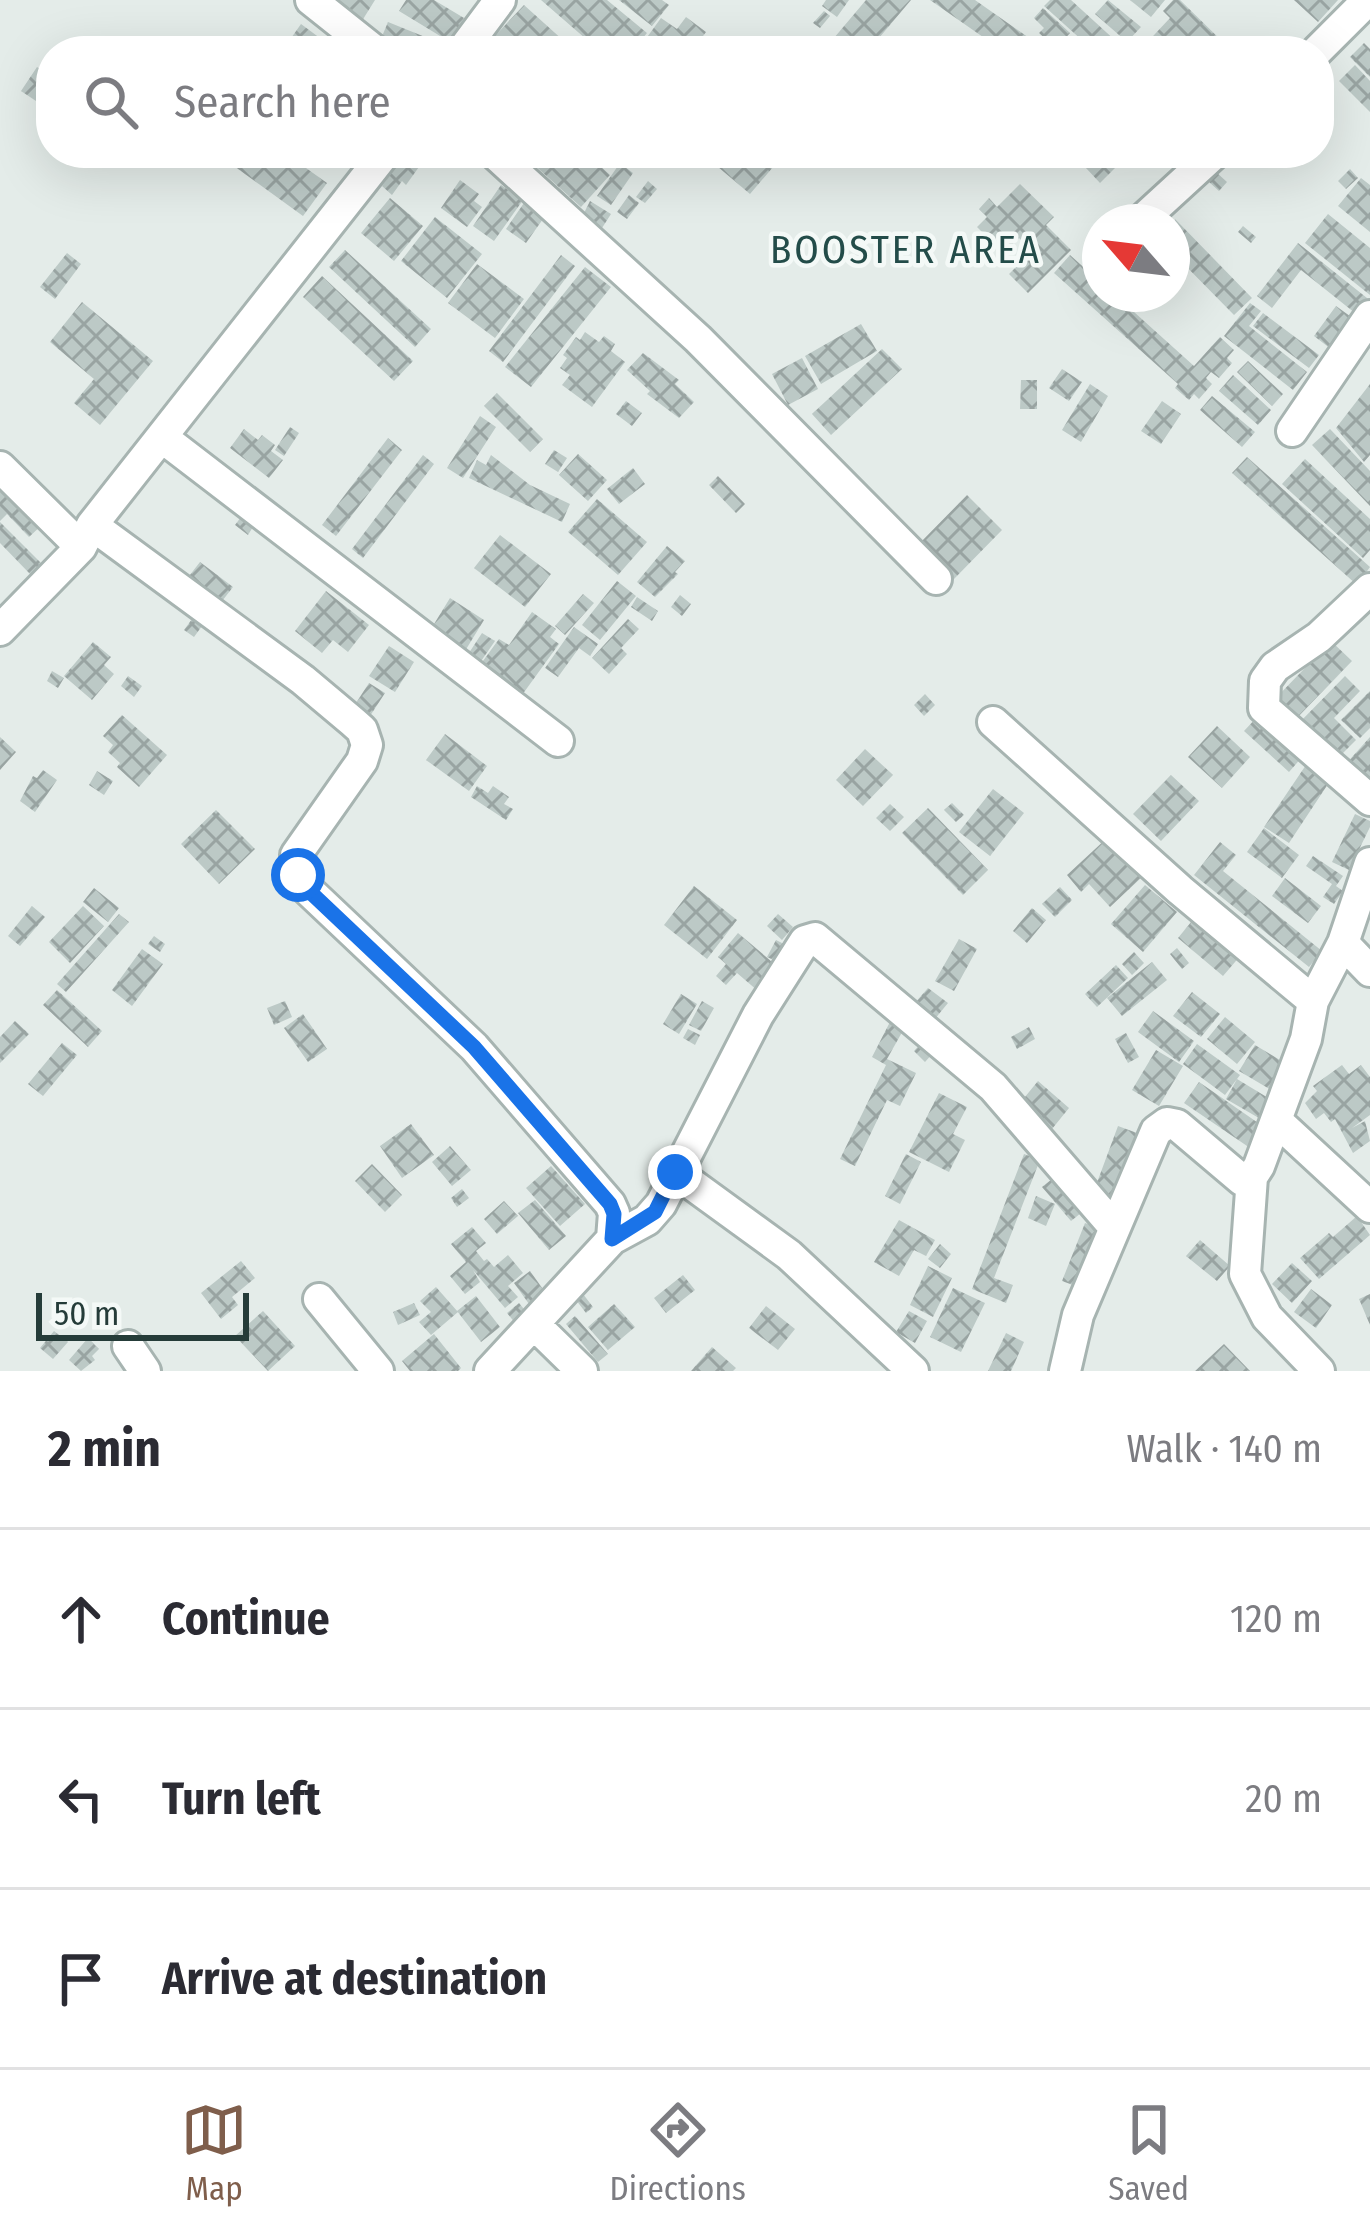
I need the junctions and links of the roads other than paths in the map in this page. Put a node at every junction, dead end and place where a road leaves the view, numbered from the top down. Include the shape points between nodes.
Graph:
1 (310, 0) edge
2 (500, 0) edge
3 (1368, 0) edge
4 (356, 36) edge
5 (473, 36) edge
6 (1332, 36) edge
7 (373, 168) edge
8 (510, 168) edge
9 (1199, 168) edge
10 (1159, 204) edge
11 (1370, 316) edge
12 (1292, 431) dead end
13 (163, 438) junction
14 (0, 467) edge
15 (86, 536) junction
16 (935, 579) dead end
17 (1370, 589) edge
18 (0, 630) edge
19 (993, 722) dead end
20 (558, 741) dead end
21 (1370, 800) edge
22 (1370, 863) edge
23 (1343, 943) junction
24 (1370, 971) edge
25 (1313, 1001) junction
26 (1278, 1122) junction
27 (675, 1172) junction
28 (1252, 1177) junction
29 (1370, 1207) edge
30 (1114, 1227) junction
31 (612, 1239) junction
32 (320, 1299) dead end
33 (536, 1325) junction
34 (378, 1371) edge
35 (490, 1371) edge
36 (582, 1371) edge
37 (913, 1371) edge
38 (1065, 1371) edge
39 (1319, 1371) edge

1 - 4 street
2 - 5 street
3 - 6 street
7 - 13 street
8 - 16 street via 698,339
9 - 10 street
11 - 12 street
13 - 15 street
13 - 20 street
14 - 15 street
15 - 18 street
15 - 31 street via 304,680 362,730 362,761 296,856 298,875 474,1047 580,1169 610,1204
17 - 21 street via 1275,667 1264,681 1264,708
19 - 25 street
22 - 23 street
23 - 24 street
23 - 25 street
25 - 26 street
26 - 28 street
26 - 29 street
27 - 30 street via 758,1015 805,941 815,938 993,1087
27 - 31 street via 655,1212
27 - 37 street via 789,1255
28 - 30 street via 1230,1174 1167,1123 1145,1152
28 - 39 street via 1245,1274 1267,1317
30 - 38 street
31 - 33 street
32 - 34 street
33 - 35 street
33 - 36 street

